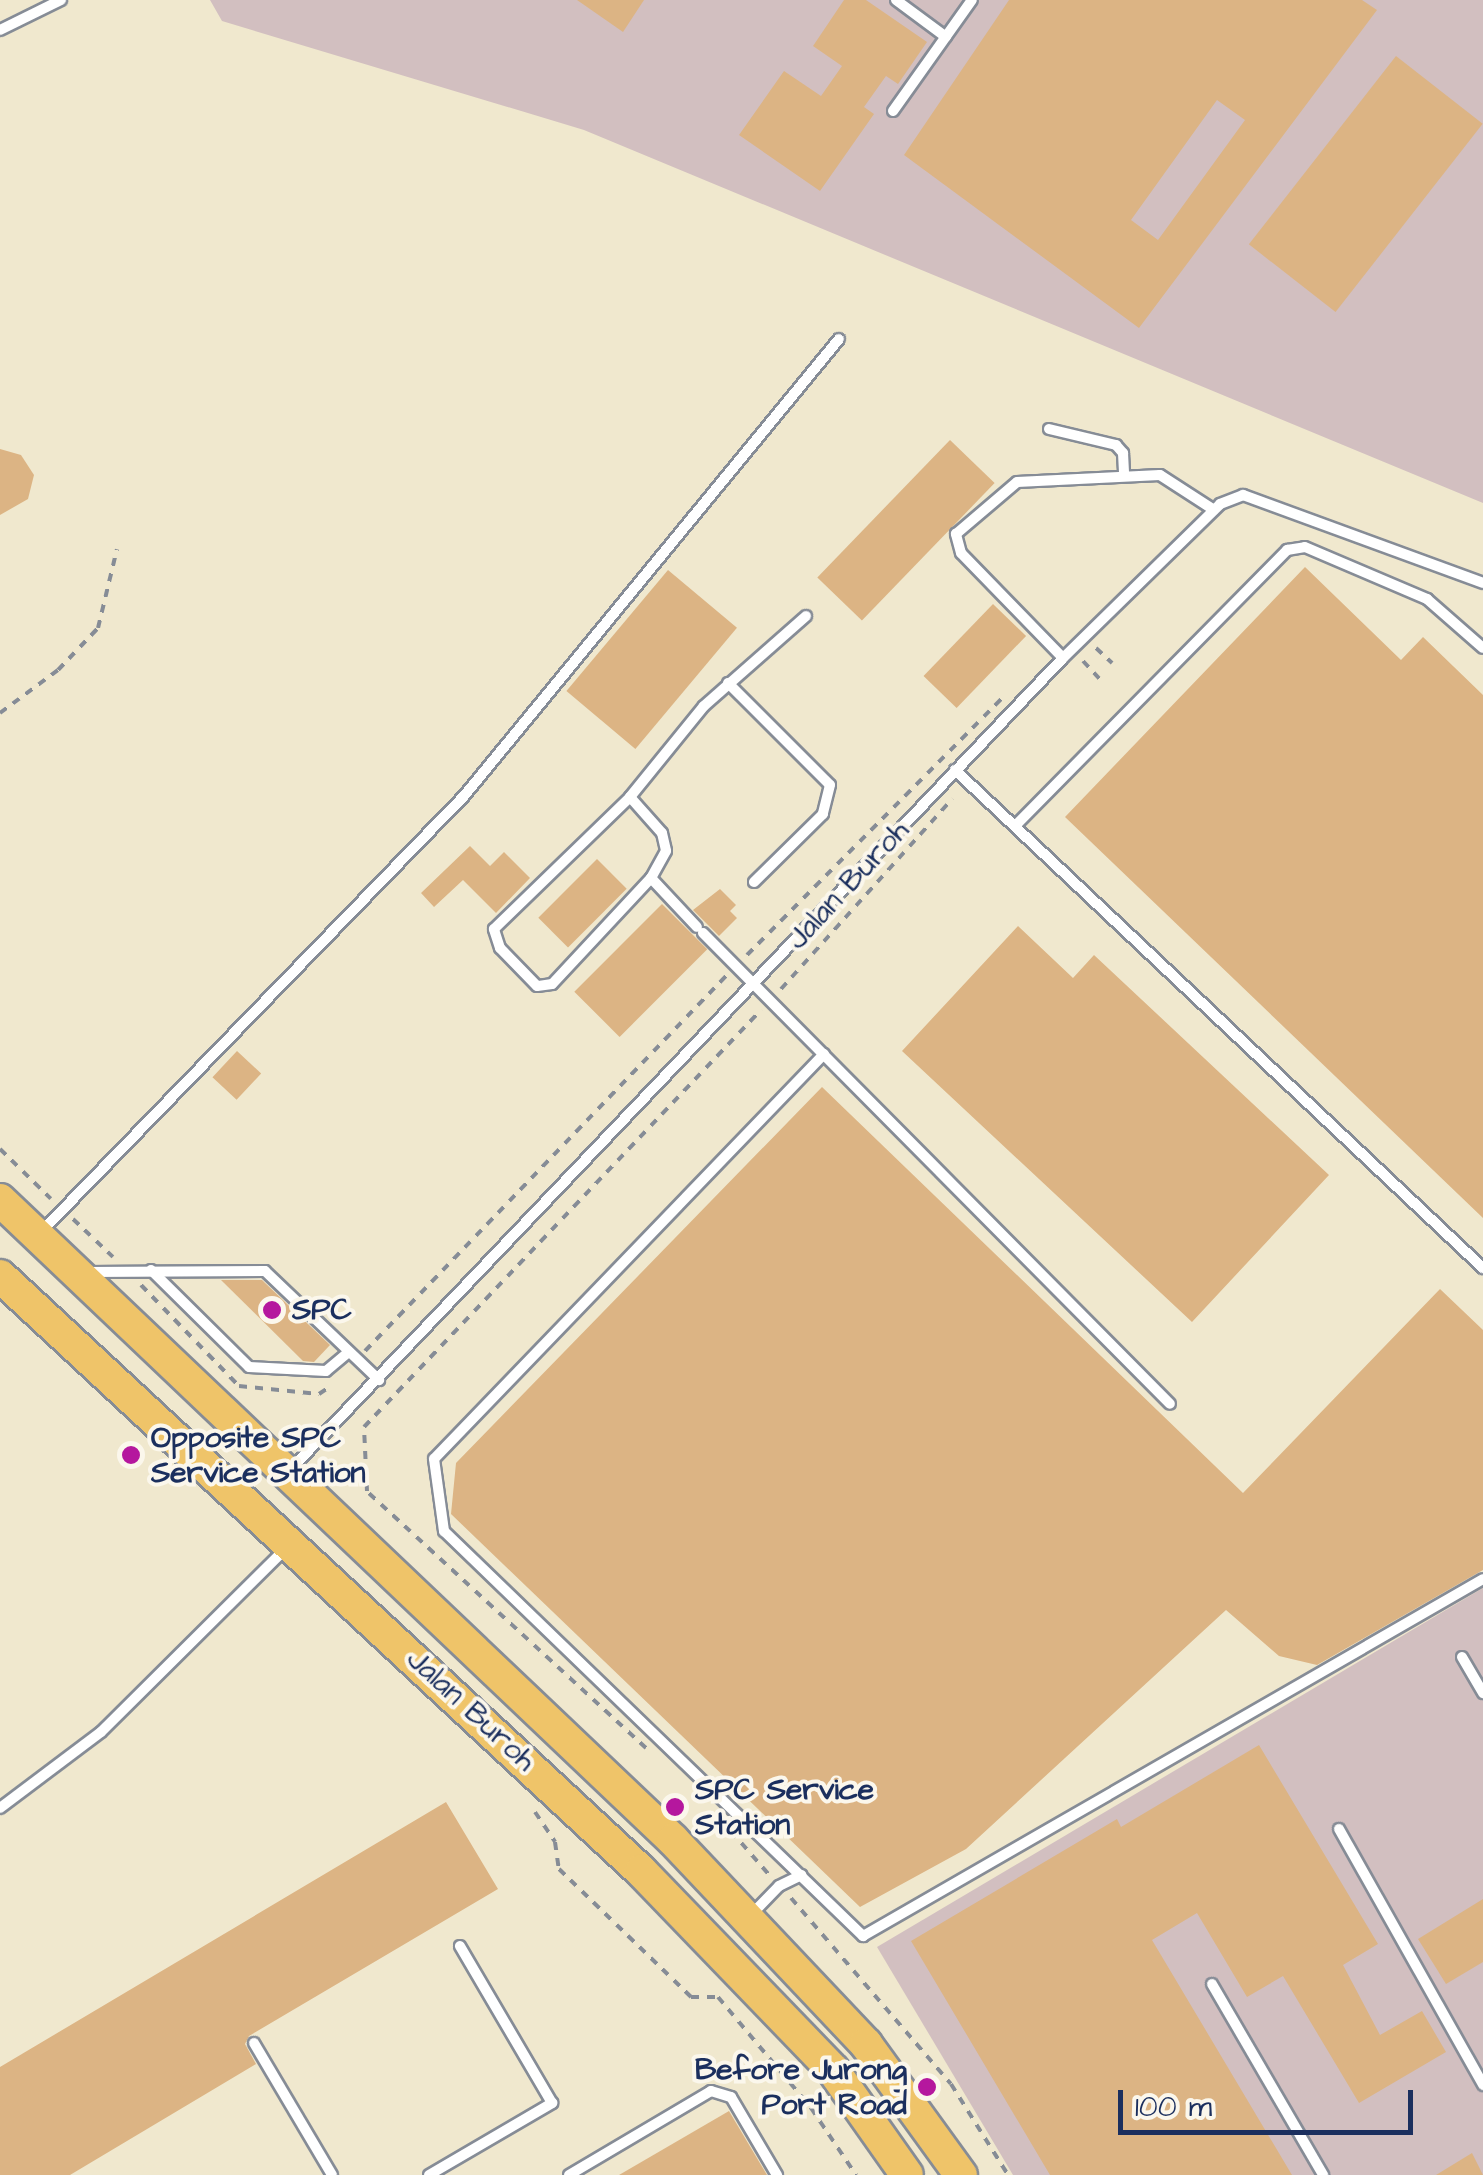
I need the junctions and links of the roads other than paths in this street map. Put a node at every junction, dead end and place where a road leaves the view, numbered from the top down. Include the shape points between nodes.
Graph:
1 (61, 0) edge
2 (896, 0) edge
3 (972, 0) edge
4 (0, 30) edge
5 (946, 37) junction
6 (893, 111) dead end
7 (839, 339) dead end
8 (1049, 430) dead end
9 (1124, 475) junction
10 (1214, 510) junction
11 (1483, 583) edge
12 (806, 616) dead end
13 (1483, 648) edge
14 (1062, 658) junction
15 (728, 683) junction
16 (955, 770) junction
17 (630, 797) junction
18 (1015, 826) junction
19 (651, 878) junction
20 (754, 882) dead end
21 (756, 985) junction
22 (824, 1054) junction
23 (0, 1200) edge
24 (37, 1236) junction
25 (1483, 1268) edge
26 (151, 1270) junction
27 (76, 1272) junction
28 (0, 1276) edge
29 (353, 1355) junction
30 (378, 1380) junction
31 (1170, 1404) dead end
32 (286, 1474) junction
33 (291, 1544) junction
34 (1483, 1579) edge
35 (1462, 1657) dead end
36 (1483, 1693) edge
37 (0, 1808) edge
38 (1338, 1829) dead end
39 (802, 1876) junction
40 (749, 1917) junction
41 (460, 1946) dead end
42 (1212, 1984) dead end
43 (254, 2042) dead end
44 (1483, 2085) edge
45 (332, 2175) edge
46 (429, 2175) edge
47 (569, 2175) edge
48 (777, 2175) edge
49 (908, 2175) edge
50 (961, 2175) edge
51 (1322, 2175) edge

1 - 4 lane
2 - 5 lane
3 - 5 lane
5 - 6 lane
7 - 24 lane via 464,796
8 - 9 lane via 1116,445 1124,453
9 - 10 lane via 1174,480
9 - 14 lane via 1018,482 956,534 961,554
10 - 11 lane via 1243,495
10 - 14 lane, Jalan Buroh
12 - 15 lane
13 - 18 lane via 1427,599 1296,547
14 - 16 lane, Jalan Buroh
15 - 17 lane
15 - 20 lane via 830,785 823,814
16 - 18 lane
16 - 21 lane, Jalan Buroh
17 - 19 lane via 666,842
17 - 19 lane via 494,929 495,938 536,986 545,986
18 - 25 lane
19 - 21 lane
21 - 22 lane
21 - 30 lane, Jalan Buroh
22 - 31 lane
22 - 39 lane via 434,1459 444,1531
23 - 24 highway, Jalan Buroh
24 - 27 highway, Jalan Buroh
26 - 27 lane
26 - 29 lane via 265,1270
26 - 29 lane via 249,1368 314,1372
27 - 32 highway, Jalan Buroh
28 - 33 highway, Jalan Buroh
29 - 30 lane
30 - 32 lane, Jalan Buroh
32 - 40 highway, Jalan Buroh
33 - 37 lane via 100,1732
33 - 49 highway, Jalan Buroh via 641,1871 840,2079
34 - 39 lane via 874,1933 863,1936
35 - 36 lane
38 - 44 lane
39 - 40 lane via 779,1886
40 - 50 highway, Jalan Buroh via 866,2044
41 - 46 lane via 552,2103
42 - 51 lane
43 - 45 lane
47 - 48 lane via 711,2091 731,2097

